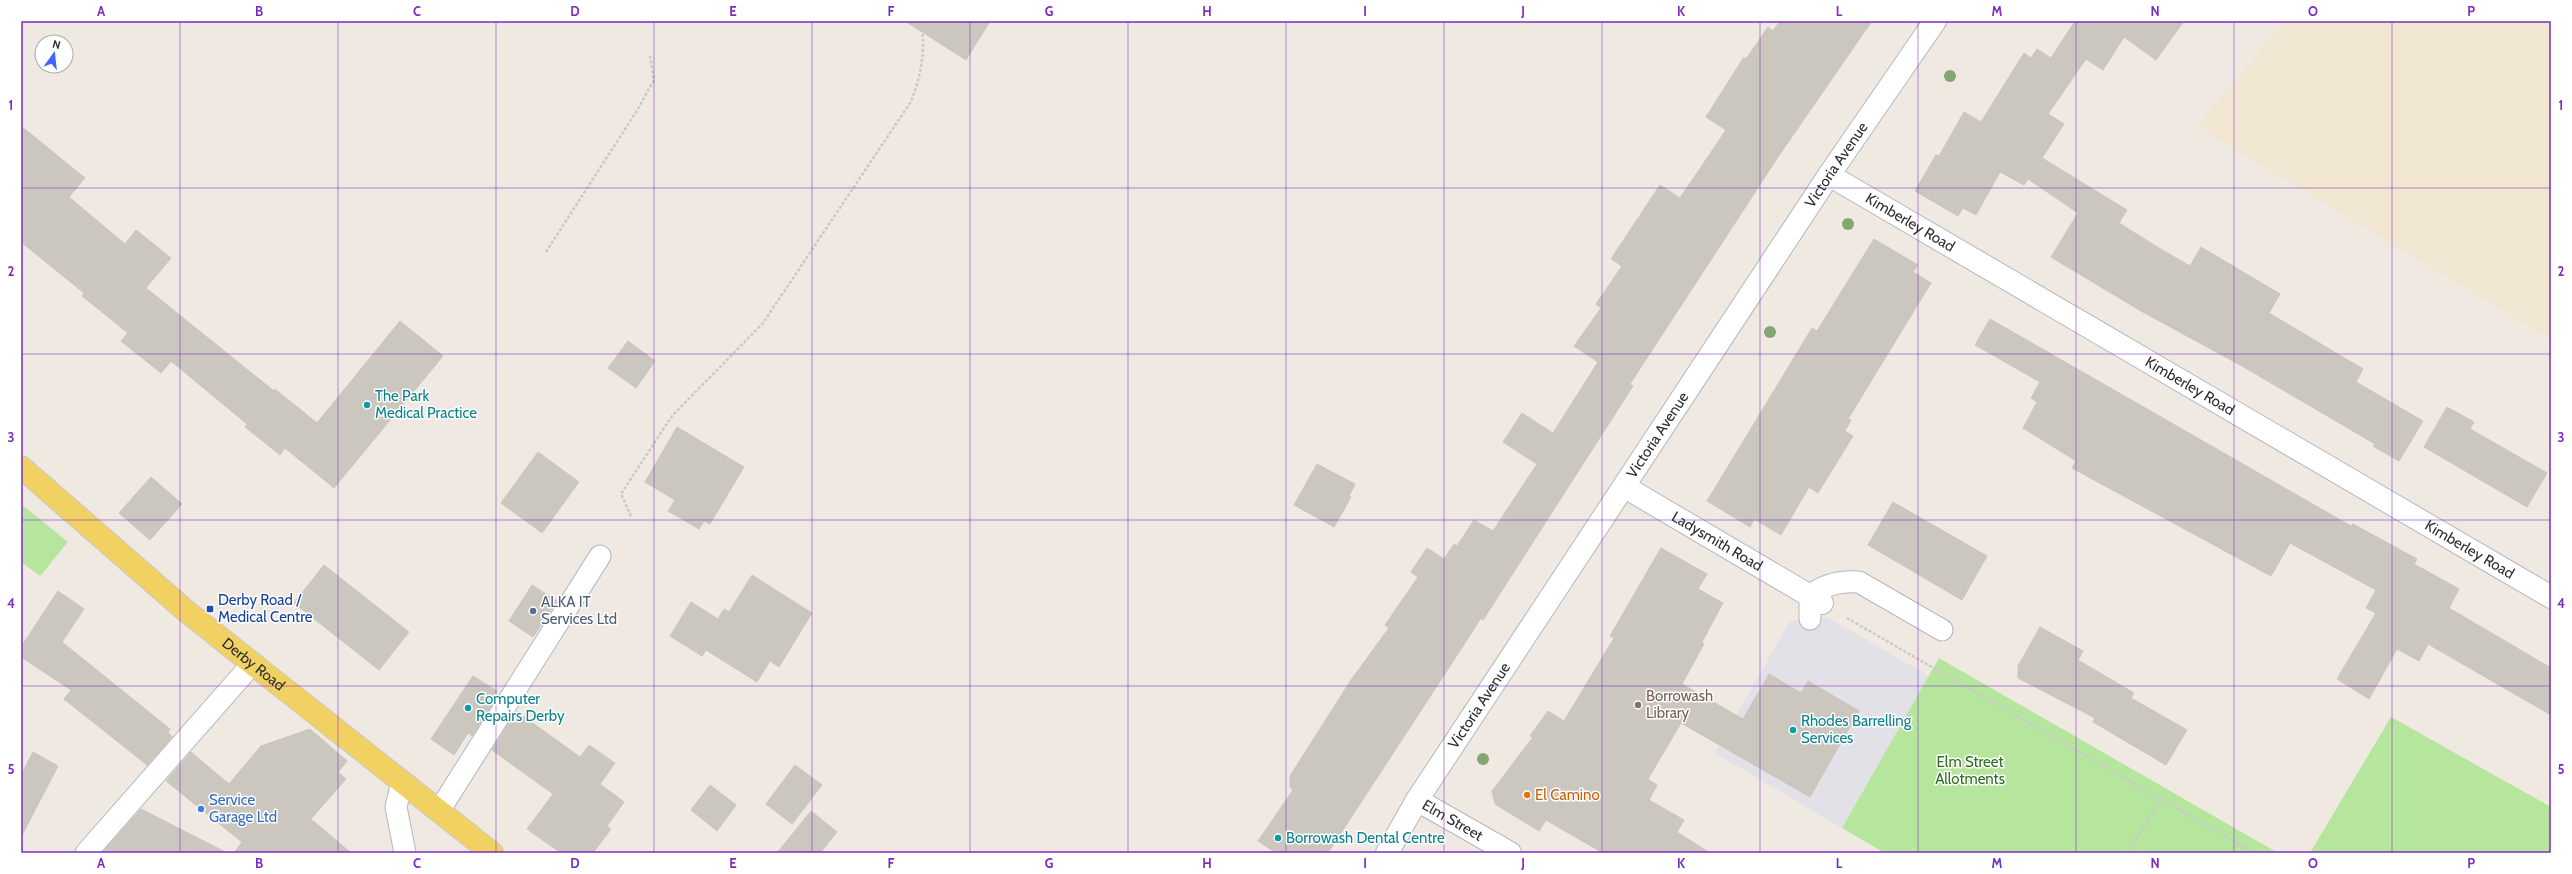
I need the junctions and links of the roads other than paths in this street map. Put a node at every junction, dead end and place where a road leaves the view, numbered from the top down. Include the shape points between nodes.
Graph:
1 (1935, 21) edge
2 (1829, 175) junction
3 (21, 467) edge
4 (1625, 487) junction
5 (600, 556) dead end
6 (2551, 597) edge
7 (1814, 606) joint
8 (1942, 630) dead end
9 (253, 662) junction
10 (402, 782) junction
11 (1417, 800) junction
12 (439, 811) junction
13 (86, 853) edge
14 (405, 853) edge
15 (492, 853) edge
16 (1386, 853) edge
17 (1510, 853) edge

1 - 2 street, Victoria Avenue
2 - 4 street, Victoria Avenue
2 - 6 street, Kimberley Road
3 - 9 main road, Derby Road via 186,611
4 - 7 street, Ladysmith Road
4 - 11 street, Victoria Avenue
5 - 12 lane
7 - 8 lane via 1818,589 1843,581 1859,582
9 - 10 main road, Derby Road
9 - 13 lane
10 - 12 main road, Derby Road
10 - 14 lane via 396,807
11 - 16 street, Victoria Avenue
11 - 17 street, Elm Street
12 - 15 main road, Derby Road

